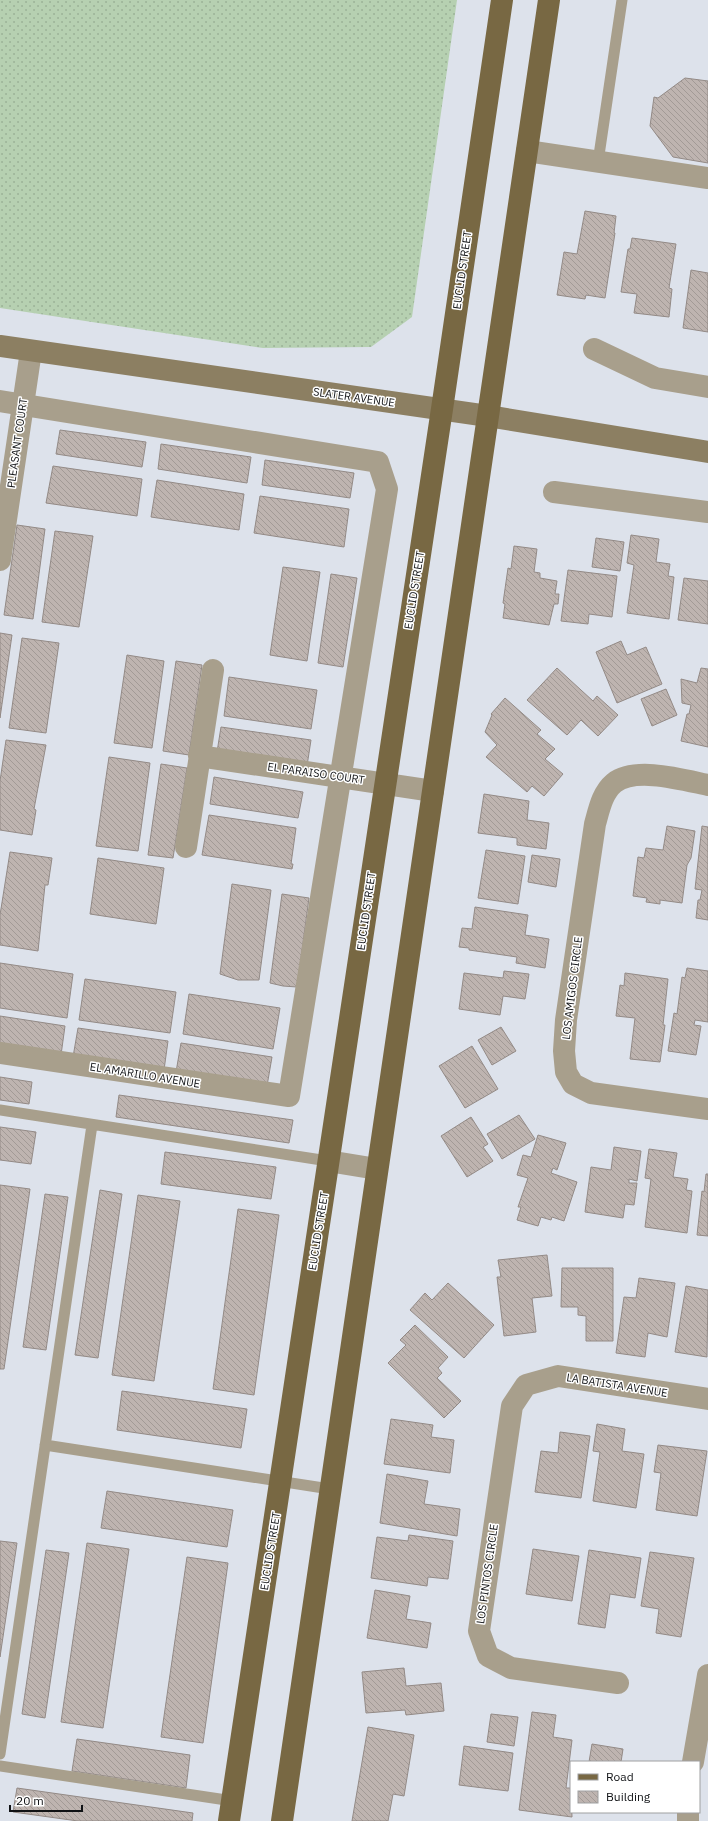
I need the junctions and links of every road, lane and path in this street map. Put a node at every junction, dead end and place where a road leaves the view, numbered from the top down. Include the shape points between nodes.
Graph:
1 (502, 0) edge
2 (549, 0) edge
3 (622, 0) edge
4 (527, 151) junction
5 (598, 162) junction
6 (708, 178) edge
7 (0, 346) edge
8 (594, 349) dead end
9 (31, 351) junction
10 (708, 387) edge
11 (0, 401) edge
12 (23, 405) junction
13 (442, 409) junction
14 (488, 416) junction
15 (708, 452) edge
16 (554, 492) dead end
17 (708, 512) edge
18 (0, 560) edge
19 (213, 670) dead end
20 (199, 756) junction
21 (341, 776) junction
22 (385, 783) junction
23 (708, 785) edge
24 (433, 791) junction
25 (186, 847) dead end
26 (0, 1053) edge
27 (708, 1109) edge
28 (0, 1110) edge
29 (92, 1125) junction
30 (328, 1161) junction
31 (377, 1168) junction
32 (526, 1385) joint
33 (708, 1399) edge
34 (45, 1445) junction
35 (280, 1482) junction
36 (330, 1489) junction
37 (708, 1680) edge
38 (618, 1683) dead end
39 (0, 1754) edge
40 (693, 1761) edge
41 (0, 1766) edge
42 (231, 1811) edge
43 (282, 1821) edge

1 - 13 main road, EUCLID STREET
2 - 4 main road
3 - 5 lane
4 - 5 street
4 - 14 main road
5 - 6 street
7 - 9 main road, SLATER AVENUE
8 - 10 street via 655,378
9 - 12 street, PLEASANT COURT
9 - 13 main road, SLATER AVENUE
11 - 12 street
12 - 18 street, PLEASANT COURT
12 - 21 street via 378,462 387,489
13 - 14 main road, SLATER AVENUE
13 - 22 main road, EUCLID STREET
14 - 15 main road, SLATER AVENUE
14 - 24 main road
16 - 17 street
19 - 20 street
20 - 21 street, EL PARAISO COURT
20 - 25 street
21 - 22 street, EL PARAISO COURT
21 - 26 street, EL AMARILLO AVENUE via 289,1096
22 - 24 street, EL PARAISO COURT
22 - 30 main road, EUCLID STREET
23 - 27 street, LOS AMIGOS CIRCLE via 656,775 633,775 615,783 602,799 595,824 566,1020 564,1051 566,1072 573,1084 592,1093
24 - 31 main road
28 - 29 lane
29 - 30 lane
29 - 34 lane
30 - 31 street
30 - 35 main road, EUCLID STREET
31 - 36 main road
32 - 33 street, LA BATISTA AVENUE via 558,1376
32 - 38 street, LOS PINTOS CIRCLE via 512,1406 479,1631 488,1656 511,1668
34 - 35 lane
34 - 39 lane
35 - 36 lane
35 - 42 main road, EUCLID STREET
36 - 43 main road
37 - 40 street
41 - 42 lane

